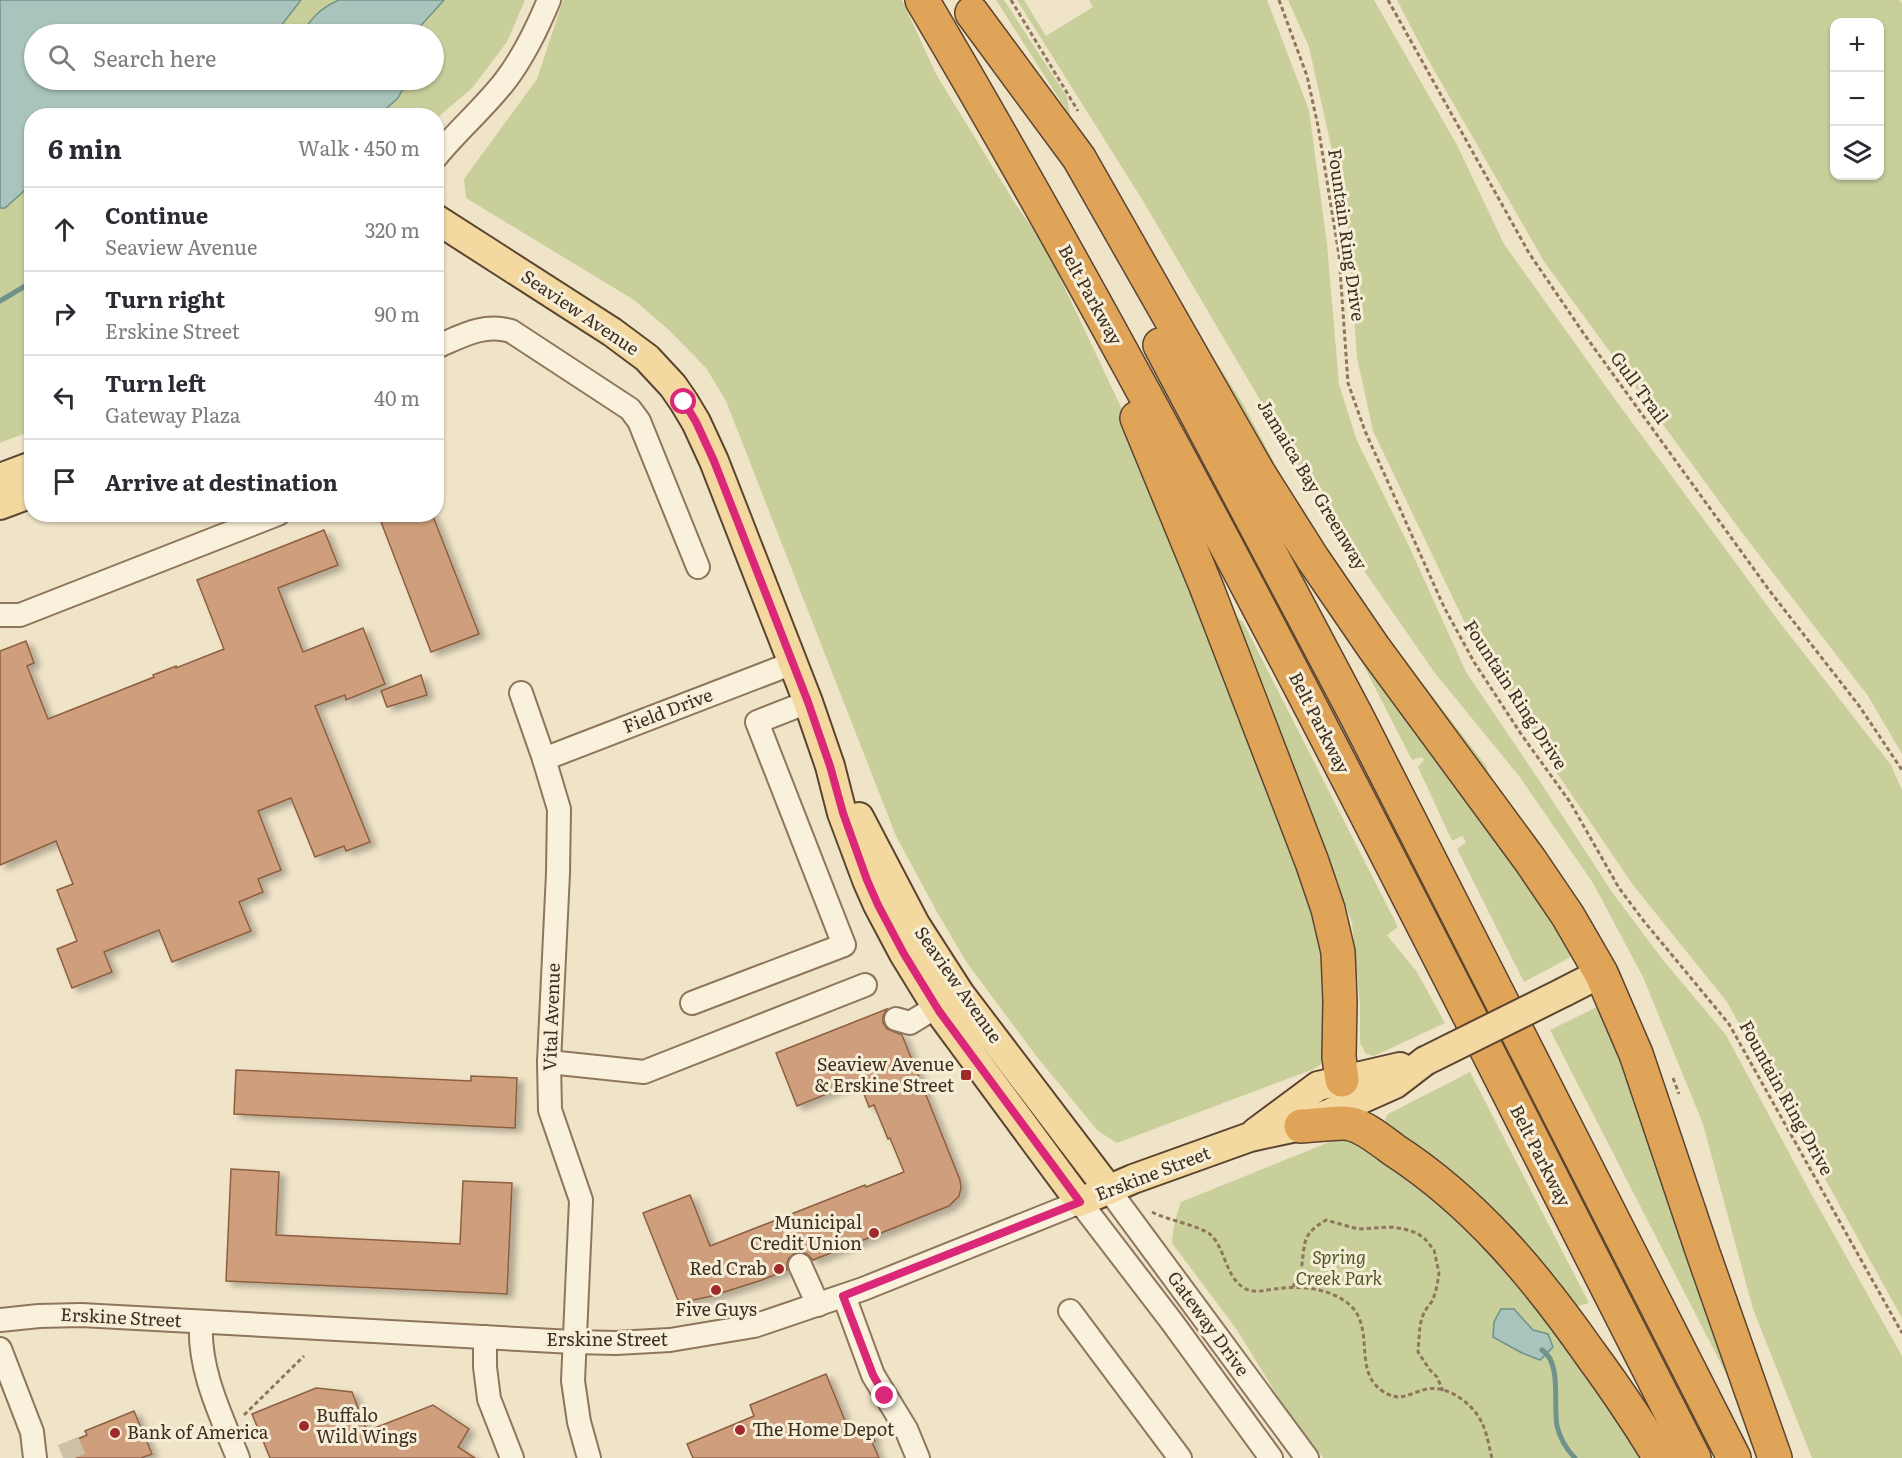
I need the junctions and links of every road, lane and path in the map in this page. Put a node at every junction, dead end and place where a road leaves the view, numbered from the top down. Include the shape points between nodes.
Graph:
1 (549, 0) edge
2 (922, 0) edge
3 (1011, 0) edge
4 (1279, 0) edge
5 (1388, 0) edge
6 (968, 7) edge
7 (1080, 114) dead end
8 (444, 148) edge
9 (444, 224) edge
10 (1093, 301) junction
11 (444, 344) edge
12 (24, 469) edge
13 (0, 478) edge
14 (24, 496) edge
15 (0, 505) edge
16 (258, 522) edge
17 (698, 567) dead end
18 (0, 615) edge
19 (793, 663) junction
20 (521, 693) dead end
21 (808, 702) junction
22 (544, 759) junction
23 (830, 766) junction
24 (1902, 770) edge
25 (1601, 973) junction
26 (865, 985) dead end
27 (692, 1003) dead end
28 (936, 1007) junction
29 (902, 1025) dead end
30 (1425, 1061) junction
31 (549, 1062) junction
32 (1342, 1080) junction
33 (1301, 1126) junction
34 (1250, 1137) junction
35 (1109, 1190) junction
36 (1080, 1202) junction
37 (1164, 1218) dead end
38 (800, 1265) dead end
39 (1293, 1287) junction
40 (843, 1296) junction
41 (818, 1305) junction
42 (1070, 1311) dead end
43 (0, 1320) edge
44 (201, 1322) junction
45 (1902, 1333) edge
46 (485, 1337) junction
47 (573, 1342) junction
48 (0, 1349) edge
49 (304, 1356) dead end
50 (1443, 1391) junction
51 (244, 1415) dead end
52 (34, 1458) edge
53 (238, 1458) edge
54 (512, 1458) edge
55 (589, 1458) edge
56 (918, 1458) edge
57 (1180, 1458) edge
58 (1271, 1458) edge
59 (1307, 1458) edge
60 (1492, 1458) edge
61 (1660, 1458) edge
62 (1694, 1458) edge
63 (1734, 1458) edge
64 (1775, 1458) edge

1 - 8 street via 515,68
2 - 10 highway, Belt Parkway
3 - 7 path
4 - 45 path, Fountain Ring Drive via 1307,76 1318,126 1339,255 1348,383 1365,431 1439,596 1474,662 1570,802 1619,888 1729,1024
5 - 24 path, Gull Trail via 1529,253 1597,353
6 - 25 highway via 1079,158 1257,472 1312,559 1530,860
6 - 63 highway, Belt Parkway via 1133,295 1311,627
9 - 19 main road, Seaview Avenue via 630,345 672,386 705,442
10 - 32 highway via 1321,886 1338,952
10 - 62 highway, Belt Parkway via 1282,650
11 - 17 street via 482,328 511,331 630,409 639,421
12 - 13 main road
14 - 15 main road
16 - 18 street via 20,615
19 - 21 main road, Seaview Avenue
19 - 22 street, Field Drive
20 - 22 street, Vital Avenue
21 - 23 main road, Seaview Avenue
21 - 27 street via 757,722 844,945
22 - 31 street, Vital Avenue via 559,809
23 - 28 main road, Seaview Avenue via 867,880
23 - 35 main road, Seaview Avenue via 937,960
25 - 30 main road, Erskine Street, bridge
25 - 64 highway via 1636,1054
26 - 31 street via 644,1072
28 - 29 street
28 - 36 main road, Seaview Avenue
30 - 32 main road, Erskine Street
30 - 33 main road, Erskine Street via 1395,1084
31 - 47 street, Vital Avenue via 550,1110 581,1200
32 - 34 main road, Erskine Street via 1318,1086
33 - 34 main road, Erskine Street
33 - 61 highway via 1351,1124 1416,1165 1470,1209 1548,1295
34 - 35 main road, Erskine Street
35 - 36 main road, Erskine Street
35 - 59 street, Gateway Drive
36 - 40 street, Erskine Street
36 - 58 street, Gateway Drive
37 - 39 path via 1209,1233 1221,1248 1232,1276 1245,1288 1257,1292
38 - 41 street
39 - 50 path via 1332,1295 1353,1308 1364,1331 1366,1368 1378,1389 1389,1396 1405,1398 1429,1389
39 - 50 path via 1302,1266 1305,1238 1326,1220 1358,1229 1392,1227 1417,1233 1434,1250 1439,1273 1433,1300 1420,1325 1418,1352
40 - 41 street, Erskine Street
40 - 56 street via 873,1375 906,1429
41 - 47 street, Erskine Street via 754,1326 670,1340
42 - 57 street
43 - 44 street, Erskine Street via 60,1315
44 - 46 street, Erskine Street
44 - 53 street via 205,1371
46 - 47 street, Erskine Street
46 - 54 street via 489,1399
47 - 55 street, Vital Avenue via 573,1390
48 - 52 street via 32,1432
49 - 51 path
50 - 60 path via 1456,1395 1475,1411 1483,1424

